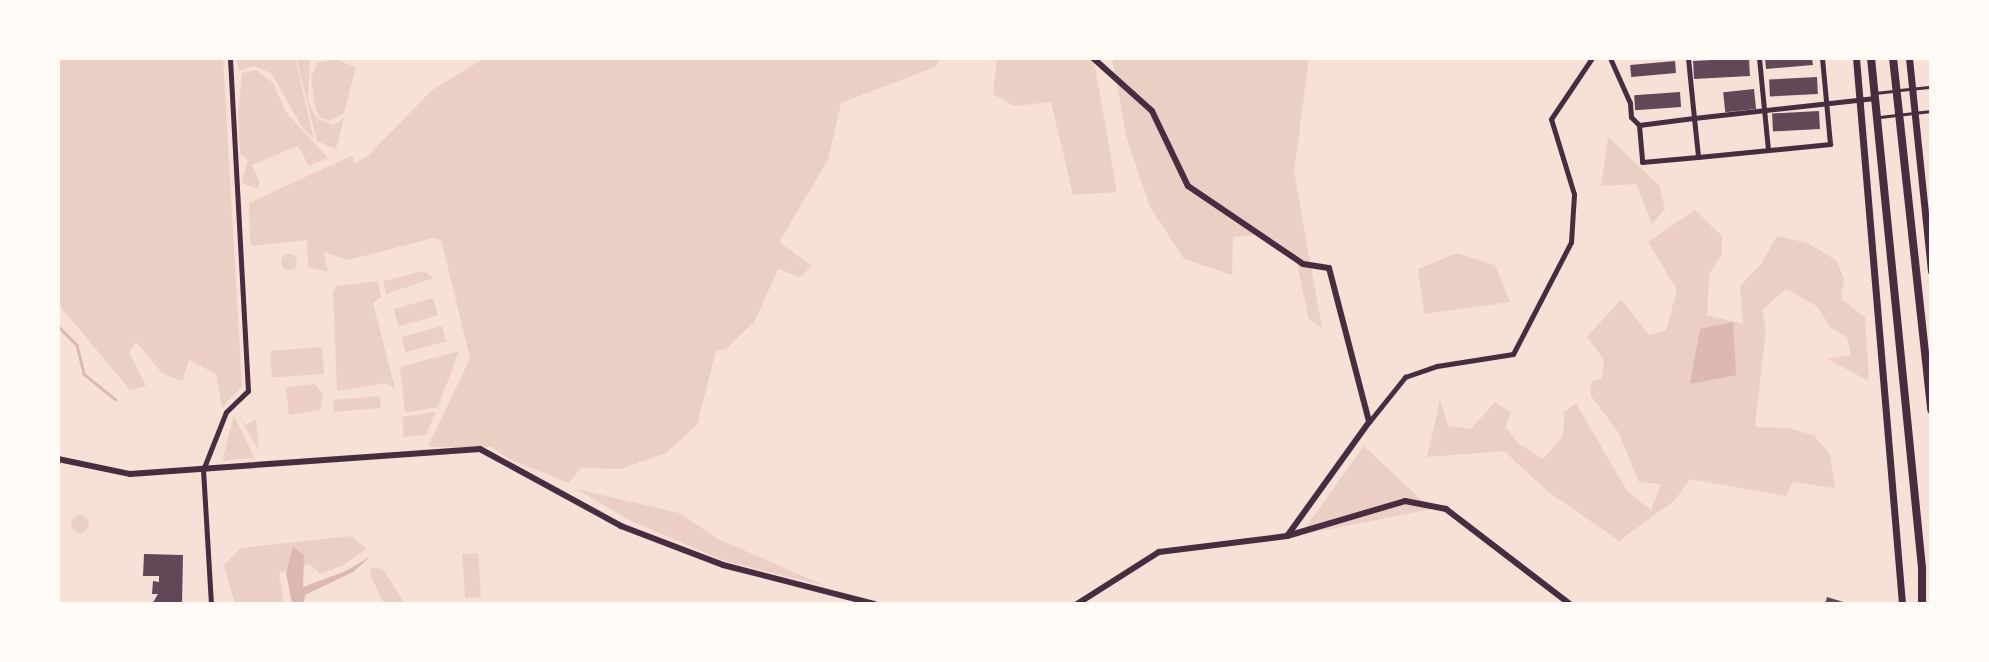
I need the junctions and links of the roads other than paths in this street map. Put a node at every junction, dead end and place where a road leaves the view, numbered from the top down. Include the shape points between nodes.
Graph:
1 (230, 58) edge
2 (1093, 58) edge
3 (1592, 58) edge
4 (1610, 58) edge
5 (1688, 58) edge
6 (1759, 58) edge
7 (1822, 58) edge
8 (1856, 58) edge
9 (1871, 58) edge
10 (1894, 58) edge
11 (1909, 58) edge
12 (1931, 87) edge
13 (1912, 89) junction
14 (1897, 90) junction
15 (1875, 95) junction
16 (1861, 100) junction
17 (1826, 104) junction
18 (1764, 111) junction
19 (1931, 111) edge
20 (1914, 113) junction
21 (1899, 115) junction
22 (1694, 118) junction
23 (1877, 118) junction
24 (1639, 125) junction
25 (1768, 150) junction
26 (1698, 157) junction
27 (1931, 271) edge
28 (1931, 410) edge
29 (1369, 422) junction
30 (58, 459) edge
31 (203, 470) junction
32 (1287, 536) junction
33 (211, 604) edge
34 (875, 604) edge
35 (1077, 604) edge
36 (1570, 604) edge
37 (1902, 604) edge
38 (1922, 604) edge

1 - 31 street via 248,391 226,412
2 - 29 street via 1152,111 1188,186 1303,264 1329,268
3 - 29 street via 1551,119 1574,194 1571,242 1513,354 1437,366 1405,377
4 - 24 street via 1630,103 1631,117
5 - 22 street
6 - 18 street
7 - 17 street
8 - 16 main road
9 - 15 main road
10 - 14 main road
11 - 13 main road
12 - 13 lane
13 - 14 lane
13 - 20 main road
14 - 15 lane
14 - 21 main road
15 - 16 street
15 - 23 main road
16 - 17 street
16 - 37 main road
17 - 18 street
17 - 25 street via 1830,144
18 - 22 street
18 - 25 street
19 - 20 lane
20 - 21 lane
20 - 27 main road
21 - 23 lane
21 - 28 main road
22 - 24 street
22 - 26 street
23 - 38 main road
24 - 26 street via 1642,162
25 - 26 street
29 - 32 street
30 - 31 street via 130,474
31 - 33 street
31 - 34 street via 480,449 621,526 723,565
32 - 35 street via 1159,552
32 - 36 street via 1394,503 1446,509

